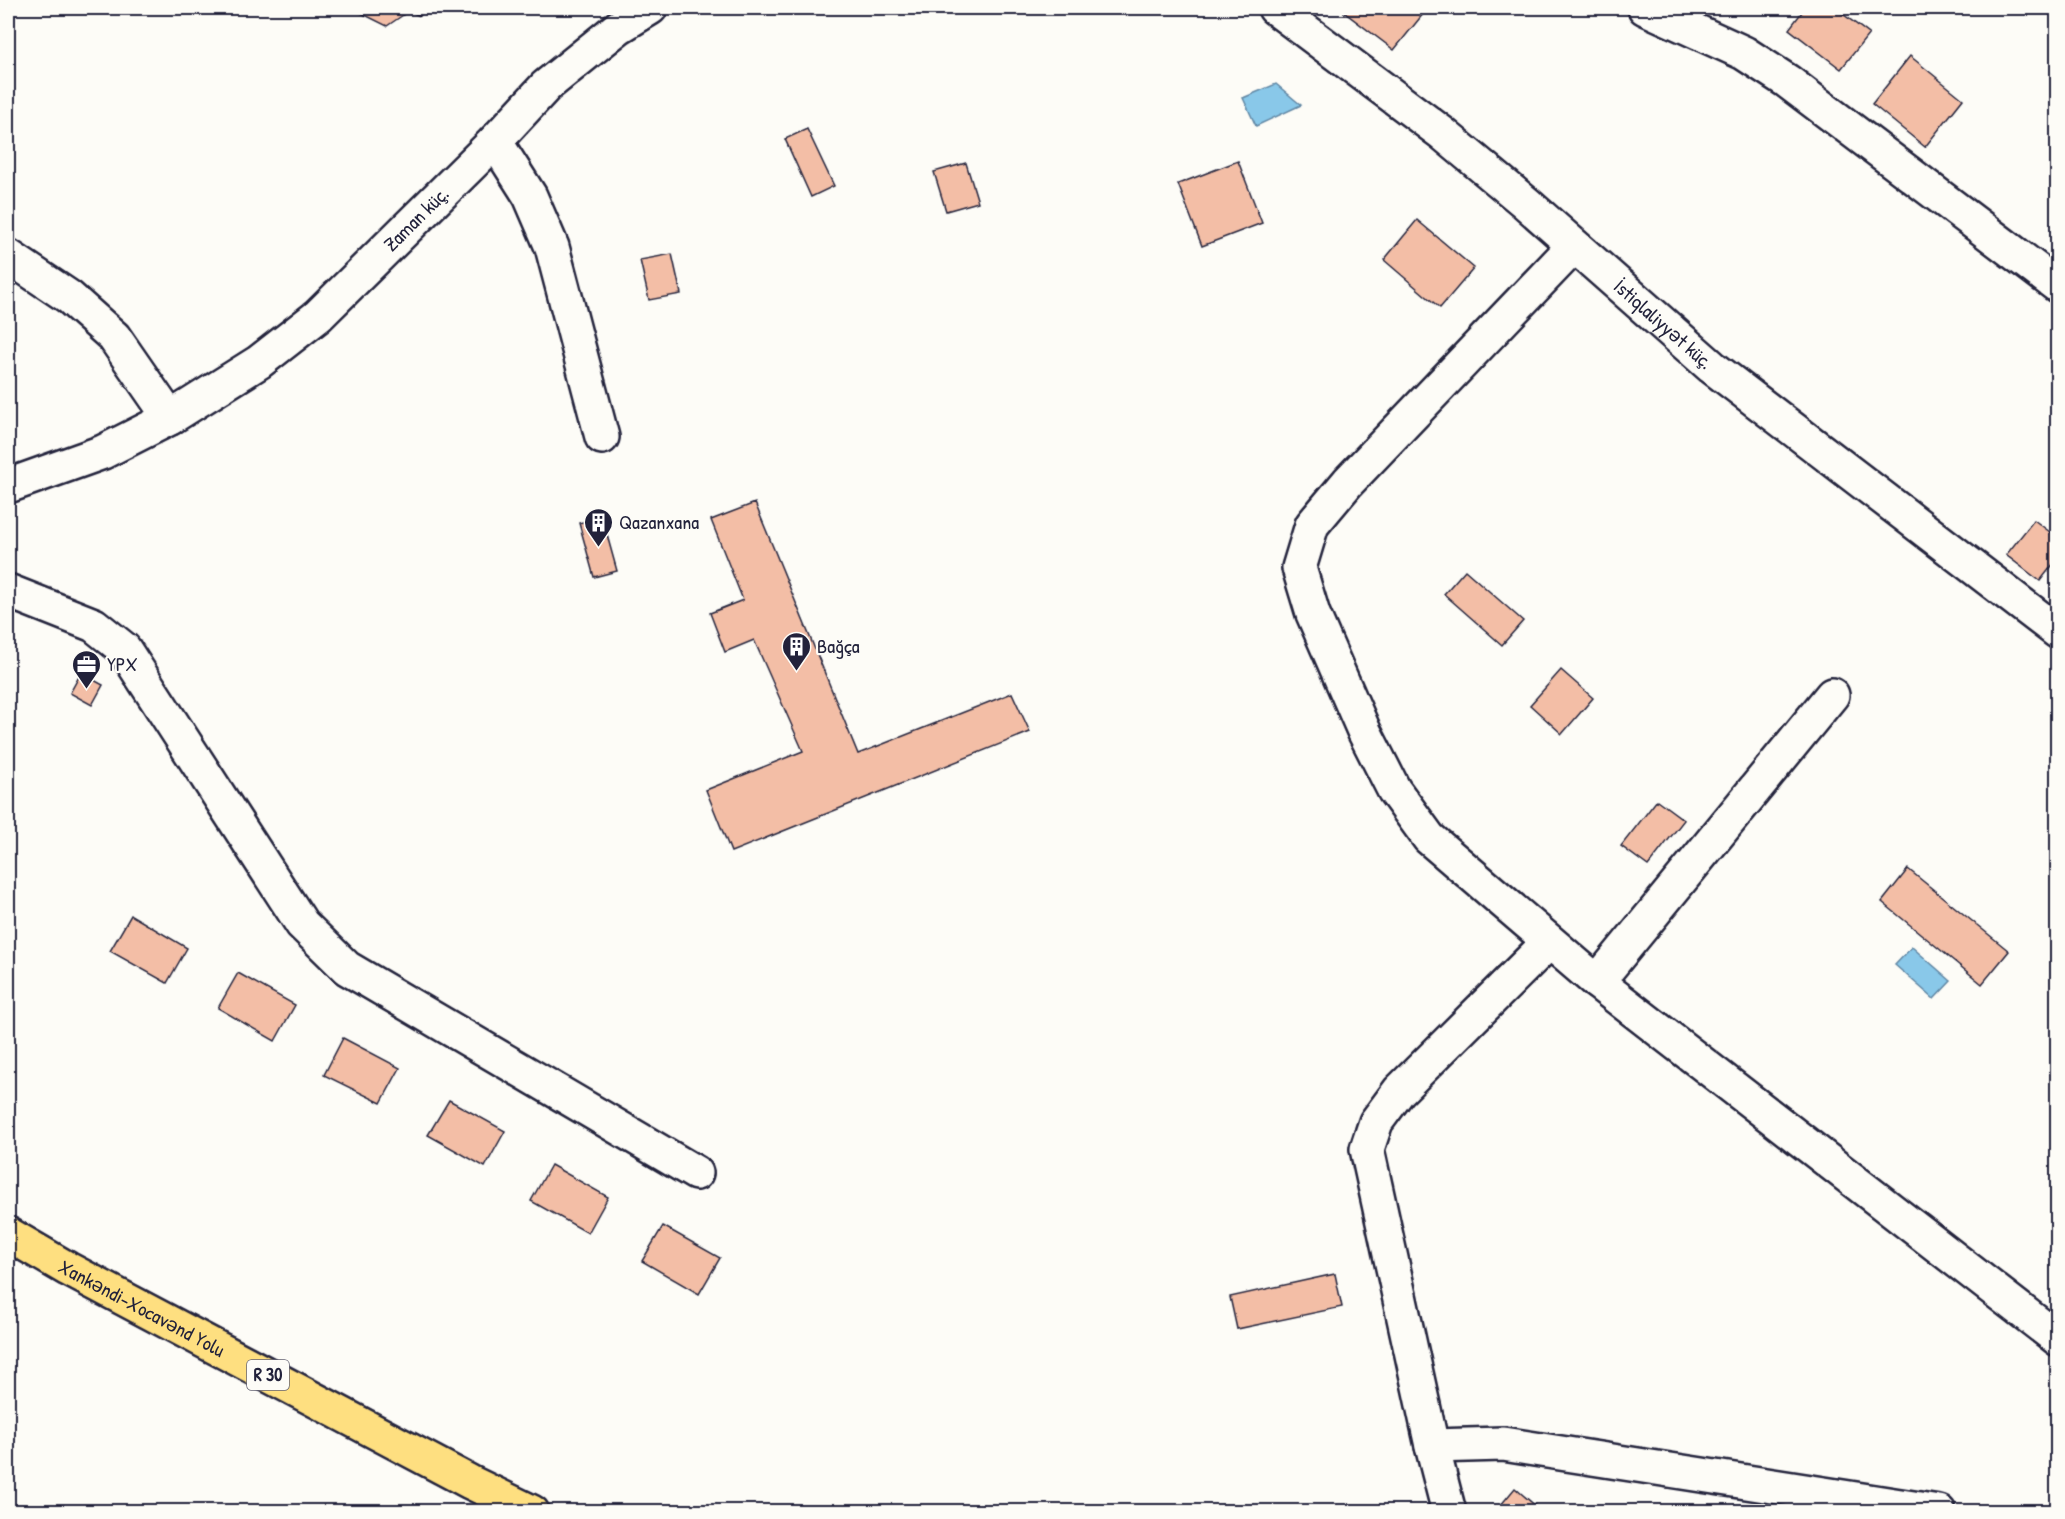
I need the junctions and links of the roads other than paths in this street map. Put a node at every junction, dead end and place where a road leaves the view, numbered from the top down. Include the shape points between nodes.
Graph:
1 (650, 8) edge
2 (1275, 8) edge
3 (1645, 8) edge
4 (611, 17) edge
5 (495, 141) junction
6 (1574, 246) junction
7 (8, 256) edge
8 (2058, 286) edge
9 (170, 418) junction
10 (602, 437) dead end
11 (8, 486) edge
12 (8, 591) edge
13 (2058, 632) edge
14 (1832, 695) dead end
15 (1549, 942) junction
16 (1597, 982) junction
17 (696, 1173) dead end
18 (8, 1234) edge
19 (2058, 1339) edge
20 (1432, 1446) junction
21 (532, 1512) edge
22 (1449, 1512) edge
23 (1939, 1512) edge

1 - 4 street, Zaman küç.
2 - 6 street, İstiqlaliyyət küç. via 1442,133
3 - 8 street via 1744,52
4 - 5 street, Zaman küç.
5 - 9 street, Zaman küç. via 318,316 259,362
5 - 10 street via 530,196 552,247
6 - 13 street, İstiqlaliyyət küç. via 1712,367
6 - 15 street via 1348,482 1312,525 1299,568 1313,614 1394,790 1429,838
7 - 9 street via 69,297 114,337
9 - 11 street, Zaman küç. via 103,452
12 - 17 street via 94,625 124,649 302,924 347,968
14 - 16 street
15 - 16 street
15 - 20 street via 1399,1091 1376,1122 1368,1149
16 - 19 street
18 - 21 main road, Xankəndi-Xocavənd Yolu / R 30
20 - 22 street
20 - 23 street via 1503,1444

